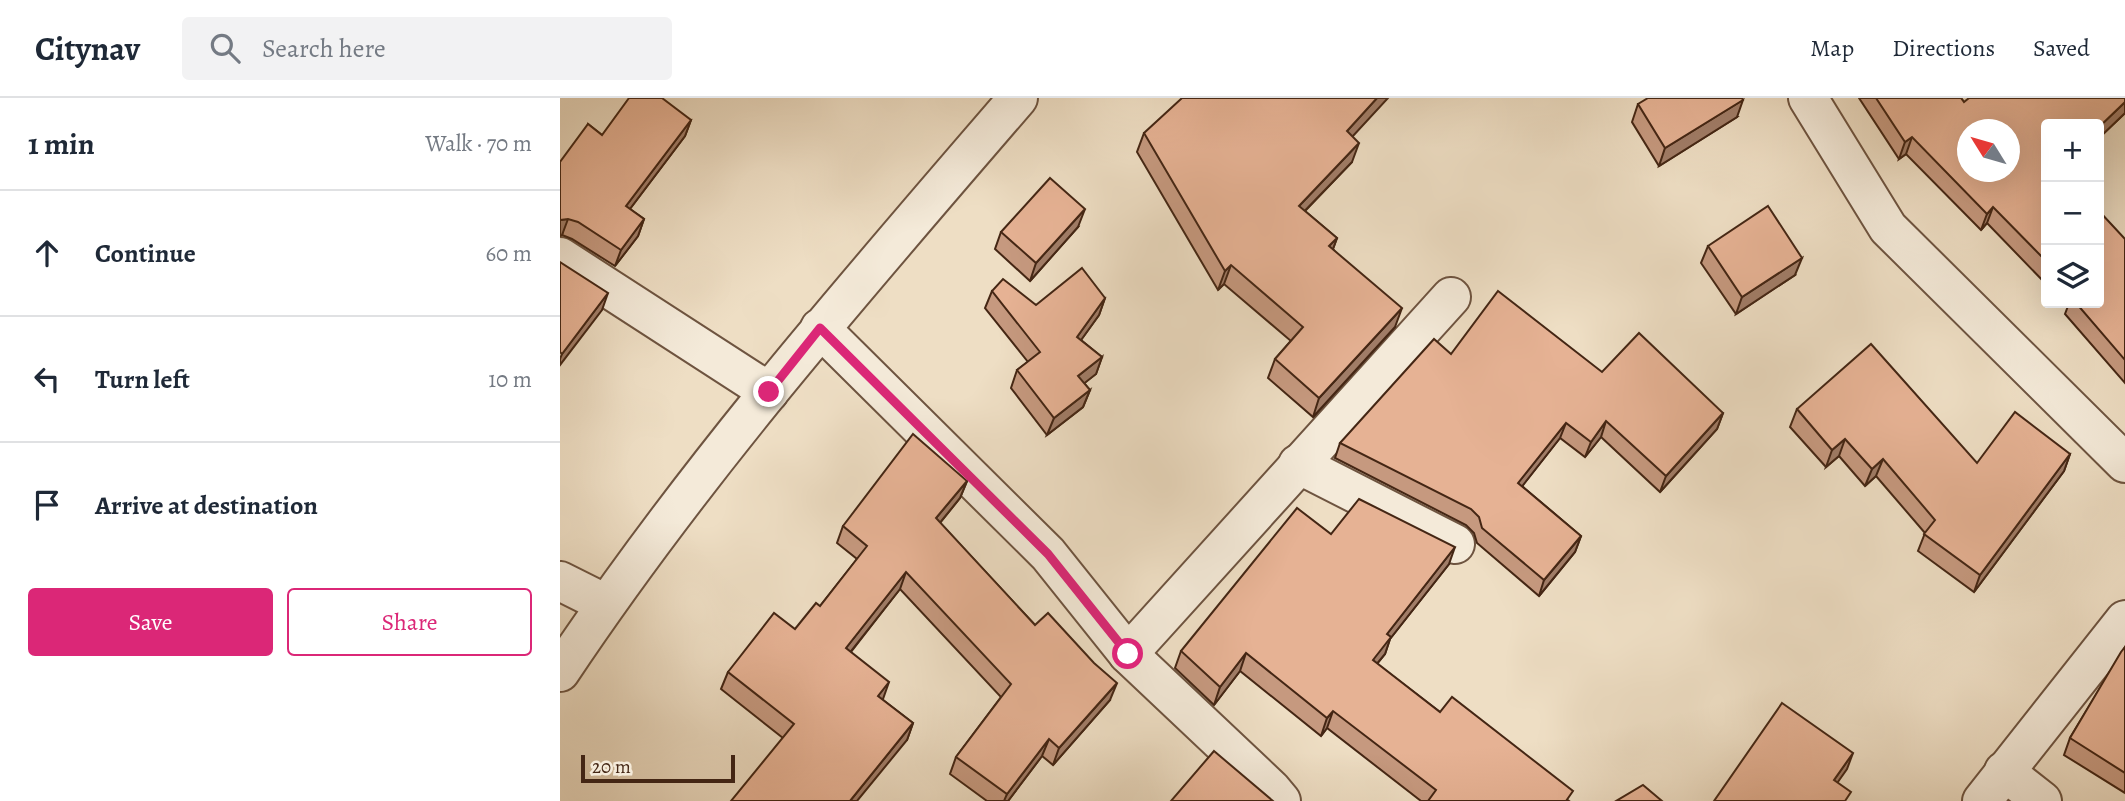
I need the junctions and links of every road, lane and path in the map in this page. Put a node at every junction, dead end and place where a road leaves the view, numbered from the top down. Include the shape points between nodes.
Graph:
1 (1018, 98) edge
2 (1808, 98) edge
3 (560, 257) edge
4 (1451, 297) dead end
5 (820, 328) junction
6 (769, 392) junction
7 (2125, 463) edge
8 (1298, 464) junction
9 (1455, 544) edge
10 (560, 581) edge
11 (606, 604) junction
12 (2125, 620) edge
13 (1128, 654) junction
14 (560, 672) edge
15 (2004, 771) junction
16 (1281, 801) edge
17 (1982, 801) edge
18 (2042, 801) edge

1 - 5 street
2 - 7 street via 1888,228
3 - 6 street
4 - 8 street
5 - 6 street
5 - 13 street via 1048,554
6 - 11 street
8 - 9 street
8 - 13 street
10 - 11 street
11 - 14 street
12 - 15 street
13 - 16 street
15 - 17 street
15 - 18 street

